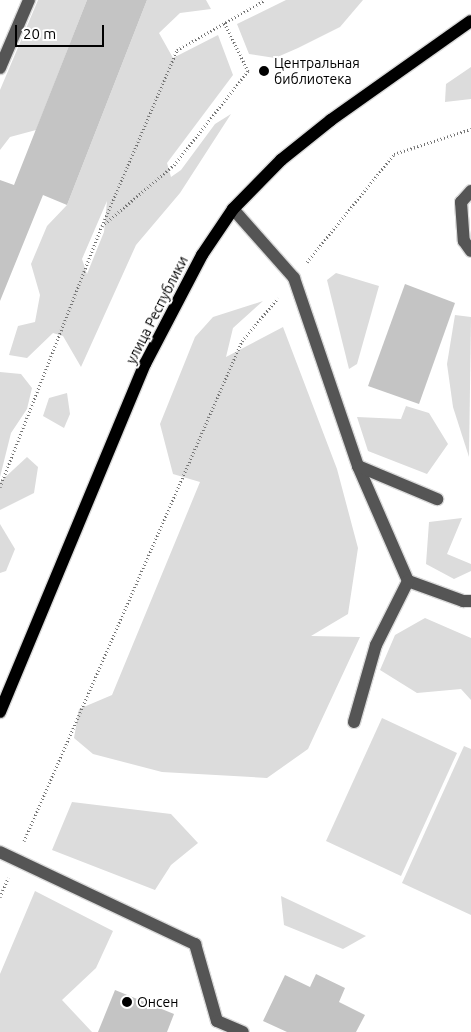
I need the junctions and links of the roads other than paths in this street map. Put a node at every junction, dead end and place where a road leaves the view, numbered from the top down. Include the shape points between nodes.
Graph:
1 (29, 0) edge
2 (471, 21) edge
3 (0, 68) edge
4 (471, 191) edge
5 (233, 209) junction
6 (471, 251) edge
7 (358, 466) junction
8 (438, 500) dead end
9 (408, 581) junction
10 (471, 601) edge
11 (0, 712) edge
12 (354, 722) dead end
13 (0, 852) edge
14 (243, 1032) edge

1 - 3 lane
2 - 5 main road, улица Республики via 331,120 281,160
4 - 6 lane via 461,202 464,240
5 - 7 lane via 294,278
5 - 11 main road, улица Республики via 202,254 145,364
7 - 8 lane
7 - 9 lane
9 - 10 lane
9 - 12 lane via 376,645
13 - 14 lane via 196,944 217,1020

